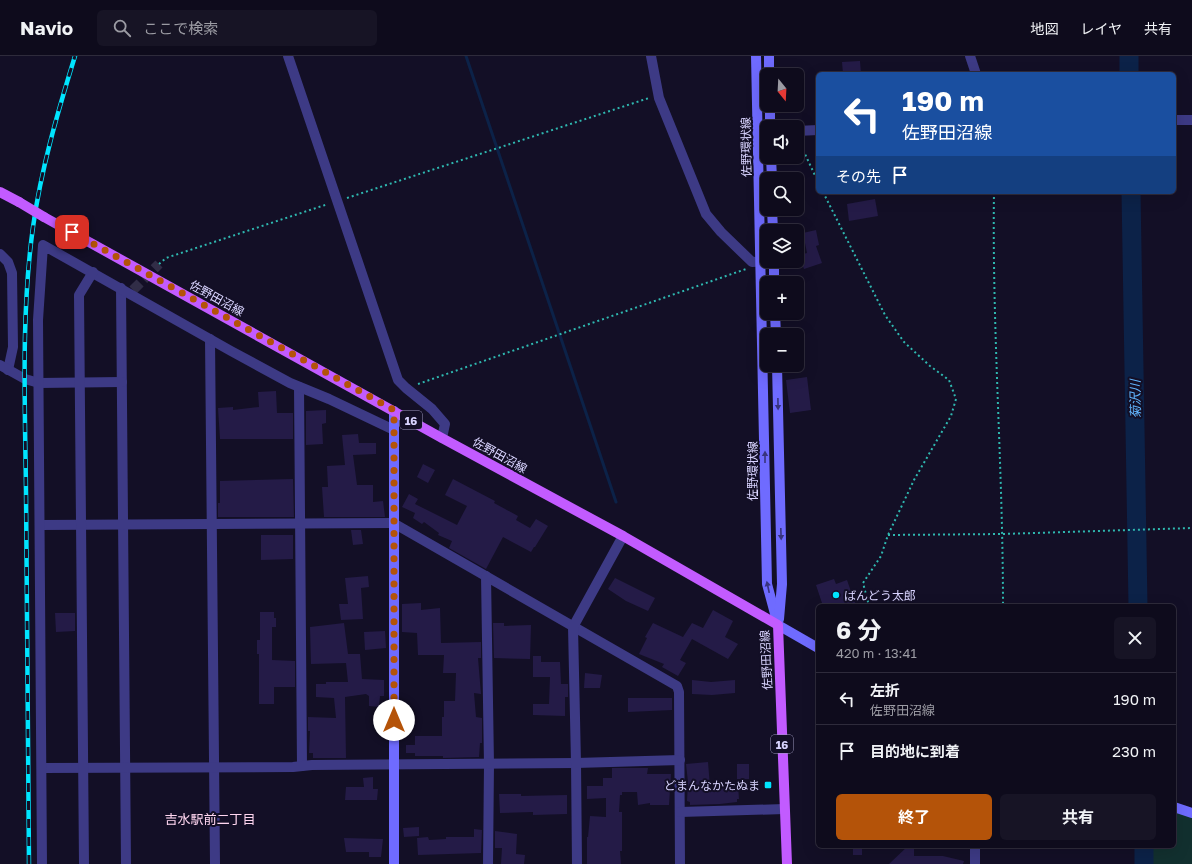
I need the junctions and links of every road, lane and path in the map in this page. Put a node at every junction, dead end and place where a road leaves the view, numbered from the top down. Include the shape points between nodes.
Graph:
1 (288, 56) edge
2 (651, 56) edge
3 (756, 56) edge
4 (769, 56) edge
5 (970, 56) edge
6 (769, 68) edge
7 (975, 72) edge
8 (659, 95) junction
9 (762, 120) edge
10 (1176, 120) edge
11 (1192, 120) edge
12 (816, 130) edge
13 (804, 131) edge
14 (804, 151) edge
15 (762, 164) edge
16 (816, 178) edge
17 (0, 192) edge
18 (824, 194) edge
19 (994, 194) edge
20 (337, 201) junction
21 (0, 254) edge
22 (757, 262) junction
23 (760, 262) edge
24 (159, 264) tunnel mouth
25 (93, 272) junction
26 (121, 288) junction
27 (210, 339) junction
28 (4, 368) edge
29 (777, 372) edge
30 (122, 382) junction
31 (38, 383) junction
32 (80, 383) junction
33 (298, 387) junction
34 (406, 388) junction
35 (394, 410) junction
36 (394, 430) junction
37 (442, 438) junction
38 (212, 524) junction
39 (300, 524) junction
40 (394, 524) junction
41 (40, 525) junction
42 (82, 525) junction
43 (123, 525) junction
44 (1192, 528) edge
45 (1003, 534) junction
46 (888, 535) junction
47 (623, 536) junction
48 (486, 576) junction
49 (868, 604) edge
50 (1003, 604) edge
51 (778, 624) junction
52 (573, 628) junction
53 (816, 647) edge
54 (680, 760) junction
55 (576, 763) junction
56 (489, 764) junction
57 (394, 765) junction
58 (302, 766) junction
59 (214, 767) junction
60 (42, 768) junction
61 (84, 768) junction
62 (126, 768) junction
63 (1176, 808) edge
64 (784, 809) junction
65 (680, 812) junction
66 (1192, 813) edge
67 (974, 848) edge
68 (42, 864) edge
69 (84, 864) edge
70 (126, 864) edge
71 (215, 864) edge
72 (394, 864) edge
73 (488, 864) edge
74 (577, 864) edge
75 (680, 864) edge
76 (787, 864) edge
77 (975, 864) edge

1 - 20 street
2 - 8 street
3 - 9 main road, 佐野環状線
4 - 6 main road
5 - 7 street
8 - 20 path
8 - 22 street via 706,214 721,232
10 - 11 street
12 - 13 street
14 - 16 path
15 - 22 main road, 佐野環状線
17 - 35 main road, 佐野田沼線 / 16, bridge
18 - 46 path via 885,315 904,342 949,380 956,399 951,416 914,480
19 - 45 path via 993,259
20 - 24 path via 166,258
20 - 34 street via 398,380
21 - 28 street via 8,262 12,273 13,347
22 - 23 street
22 - 34 path via 746,270
51 -> 22 main road, 佐野環状線 via 767,584
25 - 26 street
25 - 31 street via 43,245 38,320
25 - 32 street via 80,295
26 - 27 street
26 - 30 street
27 - 33 street
27 - 38 street
28 - 31 street
29 -> 51 main road via 782,584
30 - 32 street
30 - 43 street
31 - 32 street
31 - 41 street
32 - 42 street
33 - 36 street
33 - 39 street
34 - 37 street via 432,409 445,424
35 - 36 main road
35 - 37 main road, 佐野田沼線 / 16
36 - 40 main road
37 - 47 main road, 佐野田沼線 / 16
38 - 39 street
38 - 43 street
38 - 59 street
39 - 40 street
39 - 58 street
40 - 48 street
40 - 57 main road
41 - 42 street
41 - 60 street
42 - 43 street
42 - 61 street
43 - 62 street
44 - 45 path
45 - 46 path
45 - 50 path
46 - 49 path via 881,556 863,583
47 - 51 main road, 佐野田沼線 / 16
47 - 52 street
48 - 52 street
48 - 56 street
51 - 53 main road
51 - 64 main road, 佐野田沼線 / 16
52 - 54 street via 677,686
52 - 55 street
54 - 55 street
54 - 65 street
55 - 56 street
55 - 74 street
56 - 57 street
56 - 73 street
57 - 58 street
57 - 72 main road
58 - 59 street
59 - 62 street
59 - 71 street
60 - 61 street
60 - 68 street
61 - 62 street
61 - 69 street
62 - 70 street
63 - 66 main road
64 - 65 street
64 - 76 main road, 佐野田沼線 / 16
65 - 75 street
67 - 77 street

